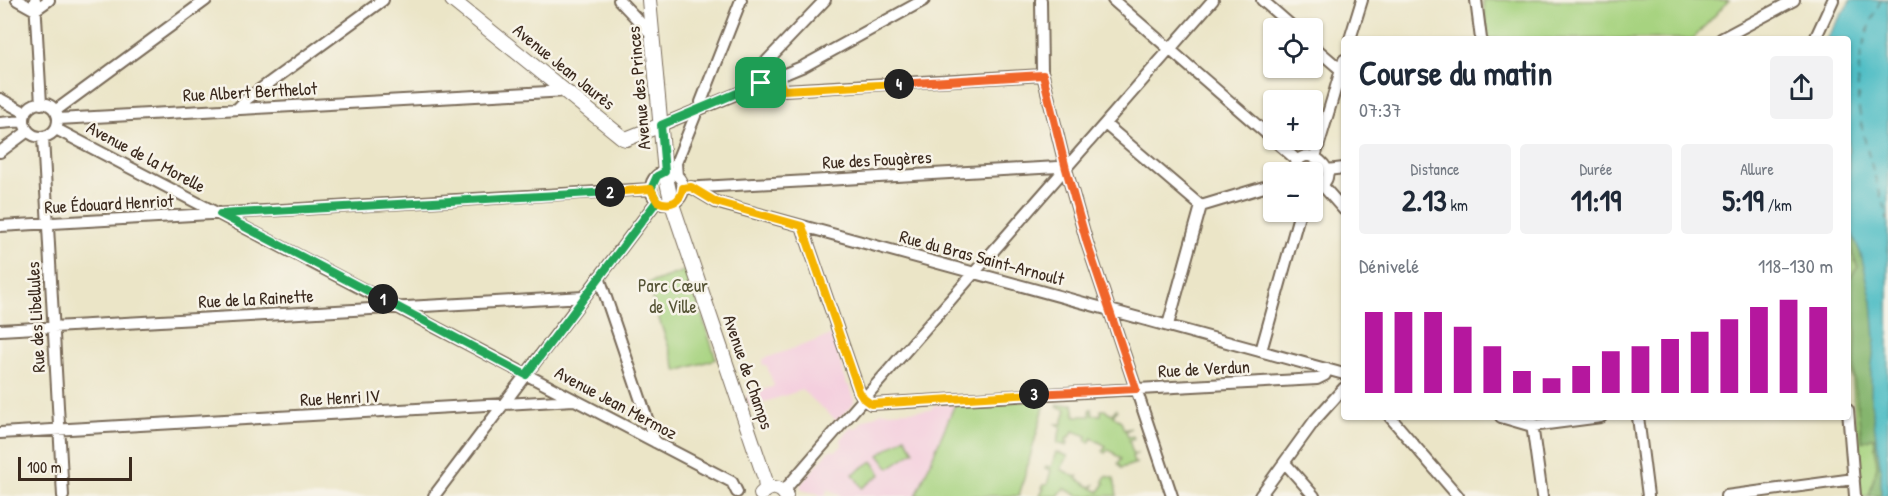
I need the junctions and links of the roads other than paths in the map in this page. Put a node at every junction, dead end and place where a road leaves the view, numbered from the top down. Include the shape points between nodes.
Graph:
1 (16, 0) edge
2 (49, 0) edge
3 (206, 0) edge
4 (382, 0) edge
5 (452, 0) edge
6 (619, 0) edge
7 (649, 0) edge
8 (741, 0) edge
9 (825, 0) edge
10 (924, 0) edge
11 (1041, 0) edge
12 (1113, 0) edge
13 (1213, 0) edge
14 (1262, 0) edge
15 (1362, 0) edge
16 (1476, 0) edge
17 (1794, 0) edge
18 (1833, 0) edge
19 (35, 5) edge
20 (1283, 18) edge
21 (652, 35) junction
22 (1351, 36) edge
23 (1481, 36) edge
24 (1727, 36) edge
25 (1816, 36) edge
26 (1170, 50) junction
27 (1323, 52) edge
28 (1341, 65) edge
29 (1341, 72) edge
30 (1043, 75) junction
31 (778, 76) junction
32 (763, 87) junction
33 (783, 90) junction
34 (567, 91) junction
35 (0, 99) edge
36 (41, 104) junction
37 (237, 109) junction
38 (698, 110) junction
39 (56, 120) junction
40 (26, 122) junction
41 (0, 123) edge
42 (1105, 124) junction
43 (661, 125) junction
44 (43, 137) junction
45 (0, 152) edge
46 (1315, 157) junction
47 (1298, 161) joint
48 (1341, 168) edge
49 (1066, 169) junction
50 (1327, 170) junction
51 (671, 174) junction
52 (1323, 181) edge
53 (1263, 187) edge
54 (687, 188) junction
55 (651, 189) junction
56 (1323, 192) edge
57 (657, 201) junction
58 (672, 204) junction
59 (1201, 206) junction
60 (1341, 207) edge
61 (220, 214) junction
62 (1297, 222) edge
63 (48, 224) junction
64 (0, 226) edge
65 (802, 226) junction
66 (975, 273) junction
67 (599, 277) junction
68 (584, 297) junction
69 (399, 307) junction
70 (1109, 310) junction
71 (1168, 325) junction
72 (53, 327) junction
73 (0, 330) edge
74 (1262, 351) junction
75 (1322, 368) junction
76 (1341, 373) edge
77 (526, 375) junction
78 (1136, 389) junction
79 (1341, 391) edge
80 (864, 399) junction
81 (575, 400) junction
82 (502, 405) junction
83 (1393, 420) edge
84 (1548, 420) edge
85 (1638, 420) edge
86 (1849, 420) edge
87 (1531, 421) edge
88 (59, 430) junction
89 (0, 434) edge
90 (656, 442) junction
91 (1285, 462) junction
92 (1854, 479) junction
93 (766, 488) edge
94 (738, 494) edge
95 (786, 495) edge
96 (63, 496) edge
97 (434, 496) edge
98 (1172, 496) edge
99 (1260, 496) edge
100 (1314, 496) edge
101 (1458, 496) edge
102 (1542, 496) edge
103 (1648, 496) edge
104 (1726, 496) edge
105 (1855, 496) edge

1 - 19 street
2 - 19 street
3 - 39 street
4 - 37 street
5 - 34 main road, Avenue Jean Jaurès
6 - 21 street
7 - 21 main road, Avenue des Princes
8 - 38 street
9 - 32 street via 762,66 759,72
10 - 31 street via 804,66
11 - 30 street
12 - 26 street
13 - 26 street
14 - 20 street
15 - 22 street
16 - 23 street
17 - 24 street
18 - 25 street
19 - 36 street
21 - 43 main road, Avenue des Princes
26 - 42 street
26 - 47 street
27 - 28 street
29 - 46 street
30 - 33 street
30 - 49 street
31 - 32 street
31 - 33 street
32 - 33 street
32 - 38 street
34 - 37 street, Rue Albert Berthelot
34 - 43 main road, Avenue Jean Jaurès via 626,139
35 - 40 street
36 - 39 street via 51,107
36 - 40 street via 32,106
37 - 39 street, Rue Albert Berthelot
38 - 43 street
38 - 51 street
39 - 44 street via 52,133
39 - 61 street, Avenue de la Morelle
40 - 41 street
40 - 44 street via 37,136
40 - 45 street
42 - 49 street
42 - 59 street
43 - 51 main road, Avenue des Princes
44 - 63 street, Rue des Libellules
46 - 47 street
46 - 50 street
48 - 50 street
49 - 54 street, Rue des Fougères
49 - 66 street
49 - 70 street
50 - 52 street
51 - 54 street
51 - 55 street via 657,176
51 - 58 main road, Avenue de Champs
53 - 59 street
54 - 58 street
54 - 65 street, Rue du Bras Saint-Arnoult via 716,202
55 - 57 street
55 - 61 street, Rue Édouard Henriot
56 - 60 street
57 - 58 street
57 - 67 street
58 - 93 main road, Avenue de Champs
59 - 71 street
61 - 63 street, Rue Édouard Henriot
61 - 69 street, Avenue Jean Mermoz
62 - 74 street
63 - 64 street, Rue Édouard Henriot
63 - 72 street, Rue des Libellules
65 - 66 street, Rue du Bras Saint-Arnoult
65 - 80 street
66 - 70 street, Rue du Bras Saint-Arnoult
66 - 80 street
67 - 68 street
67 - 90 street
68 - 69 street, Rue de la Rainette
68 - 77 street
69 - 72 street, Rue de la Rainette
69 - 77 street, Avenue Jean Mermoz
70 - 71 street, Rue du Bras Saint-Arnoult
70 - 78 street
71 - 74 street, Rue du Bras Saint-Arnoult
72 - 73 street, Rue de la Rainette
72 - 88 street, Rue des Libellules
74 - 75 street, Rue du Bras Saint-Arnoult
75 - 76 street, Rue du Bras Saint-Arnoult
75 - 78 street, Rue de Verdun via 1323,377 1317,379
77 - 81 street, Avenue Jean Mermoz
77 - 82 street
78 - 80 street, Rue de Verdun via 871,404
78 - 98 street
79 - 91 street
80 - 95 street via 792,481
81 - 82 street, Rue Henri IV
81 - 90 street, Avenue Jean Mermoz
82 - 88 street, Rue Henri IV
82 - 97 street
83 - 101 street
84 - 87 street
85 - 103 street
86 - 92 street
87 - 102 street
88 - 89 street, Rue Henri IV
88 - 96 street, Rue des Libellules
90 - 94 street, Avenue Jean Mermoz via 732,482
91 - 99 street
91 - 100 street
92 - 104 street
92 - 105 street
93 - 95 main road via 780,489

